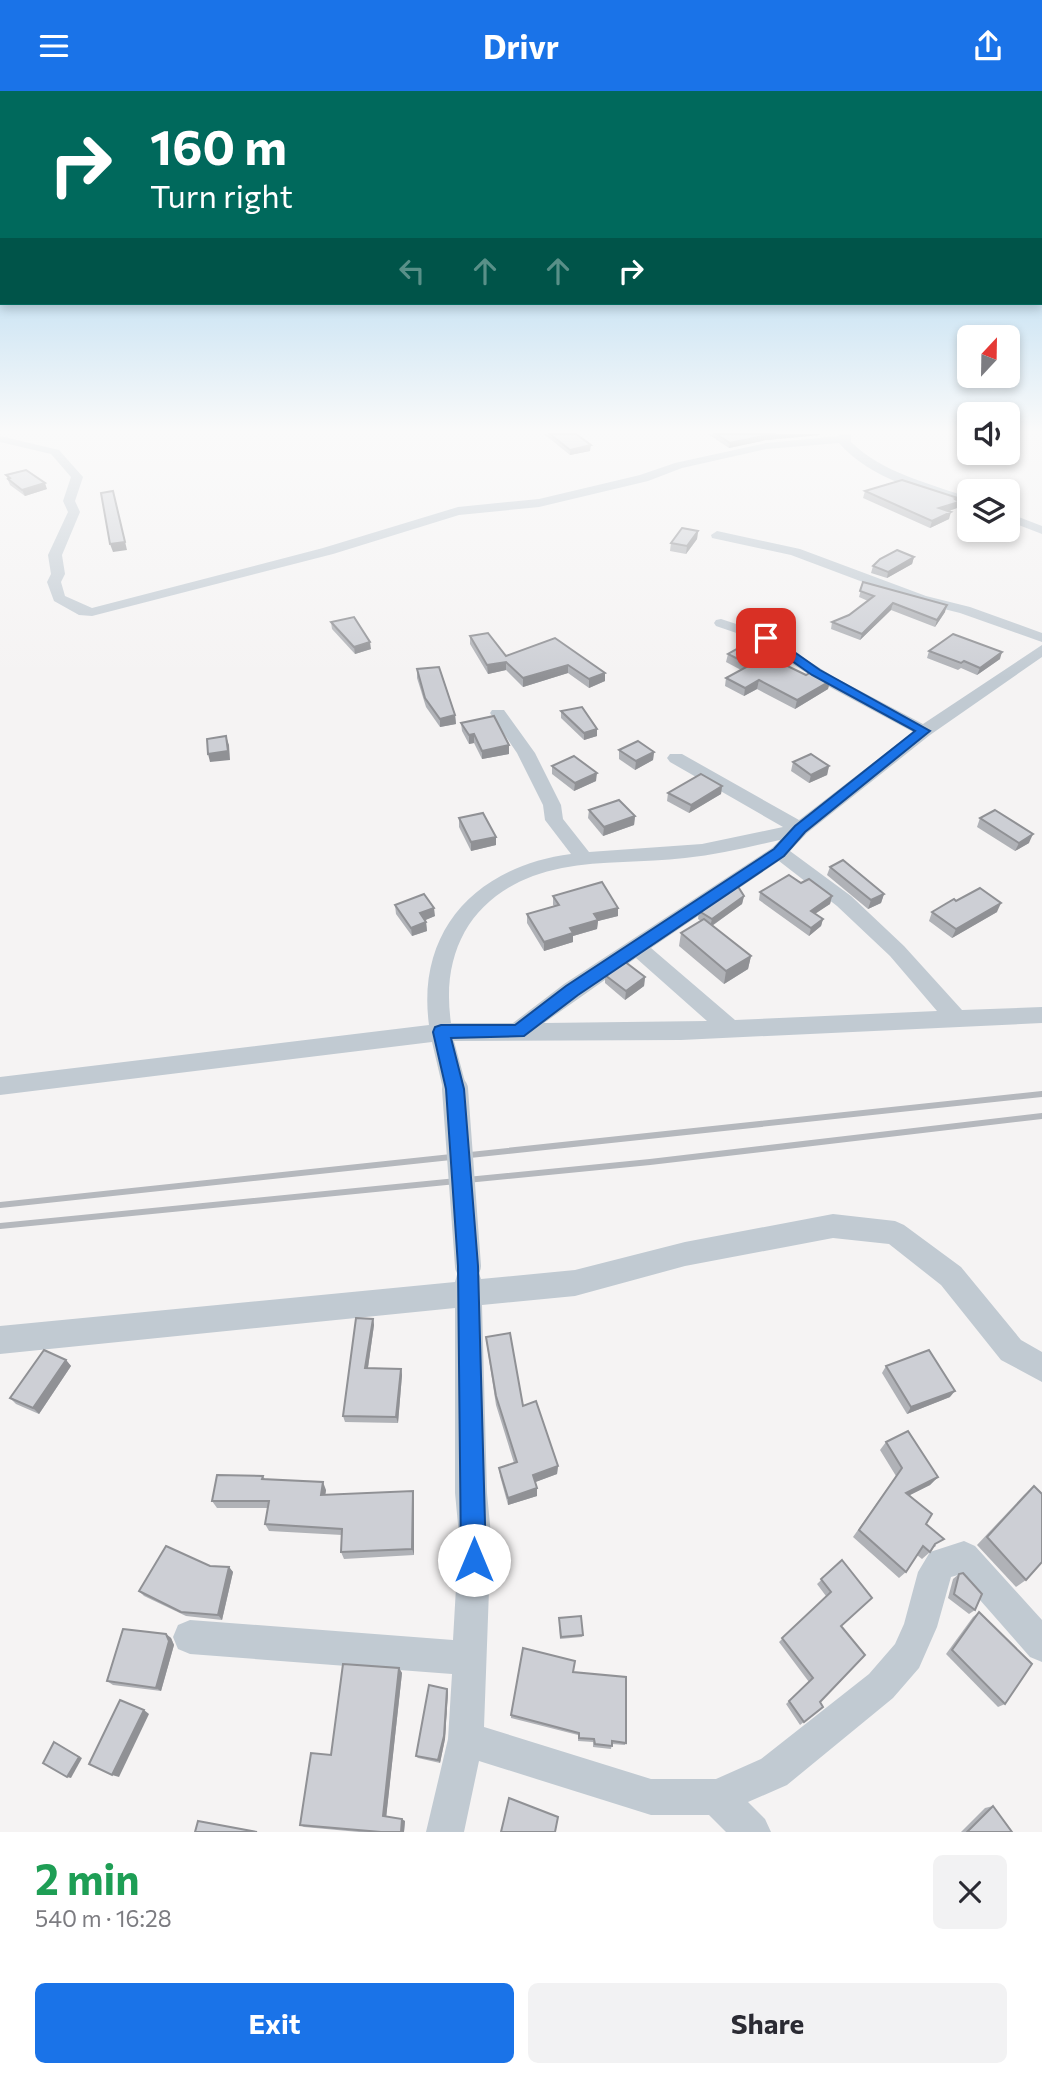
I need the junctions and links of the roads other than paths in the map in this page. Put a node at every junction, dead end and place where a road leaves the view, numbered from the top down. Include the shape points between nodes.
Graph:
1 (73, 515) edge
2 (441, 515) edge
3 (1020, 522) edge
4 (1042, 530) edge
5 (717, 535) dead end
6 (720, 623) dead end
7 (1042, 638) edge
8 (1042, 650) edge
9 (498, 713) dead end
10 (924, 731) junction
11 (676, 758) dead end
12 (800, 829) junction
13 (779, 852) junction
14 (585, 859) junction
15 (638, 948) junction
16 (1042, 1015) edge
17 (955, 1017) junction
18 (730, 1029) junction
19 (518, 1031) junction
20 (441, 1032) junction
21 (0, 1086) edge
22 (468, 1279) junction
23 (0, 1340) edge
24 (1042, 1368) edge
25 (190, 1637) dead end
26 (1042, 1645) edge
27 (470, 1658) junction
28 (466, 1739) junction
29 (717, 1797) junction
30 (445, 1832) edge
31 (752, 1832) edge

1 - 2 street via 55,555 58,574 54,582 59,599 84,612 328,551
3 - 4 street
5 - 7 street via 795,552
6 - 10 street via 766,638 816,673
8 - 10 street
9 - 14 street via 531,763 552,805 554,820
10 - 12 street
11 - 12 street
12 - 13 street
12 - 14 street via 700,851
13 - 15 street
13 - 17 street via 844,901 897,951
14 - 20 street via 533,867 502,880 463,915 438,978
15 - 18 street
15 - 19 street
16 - 17 street
17 - 18 street
18 - 19 street
19 - 20 street
20 - 21 street
20 - 22 street, bridge via 455,1089
22 - 23 street
22 - 24 street via 575,1283 685,1254 833,1226 895,1233 951,1276 1011,1350
22 - 27 street via 475,1535
25 - 27 street via 292,1641
26 - 29 street via 964,1557 941,1563 907,1656 881,1686 774,1772
27 - 28 street
28 - 29 street via 651,1797
28 - 30 street
29 - 31 street

